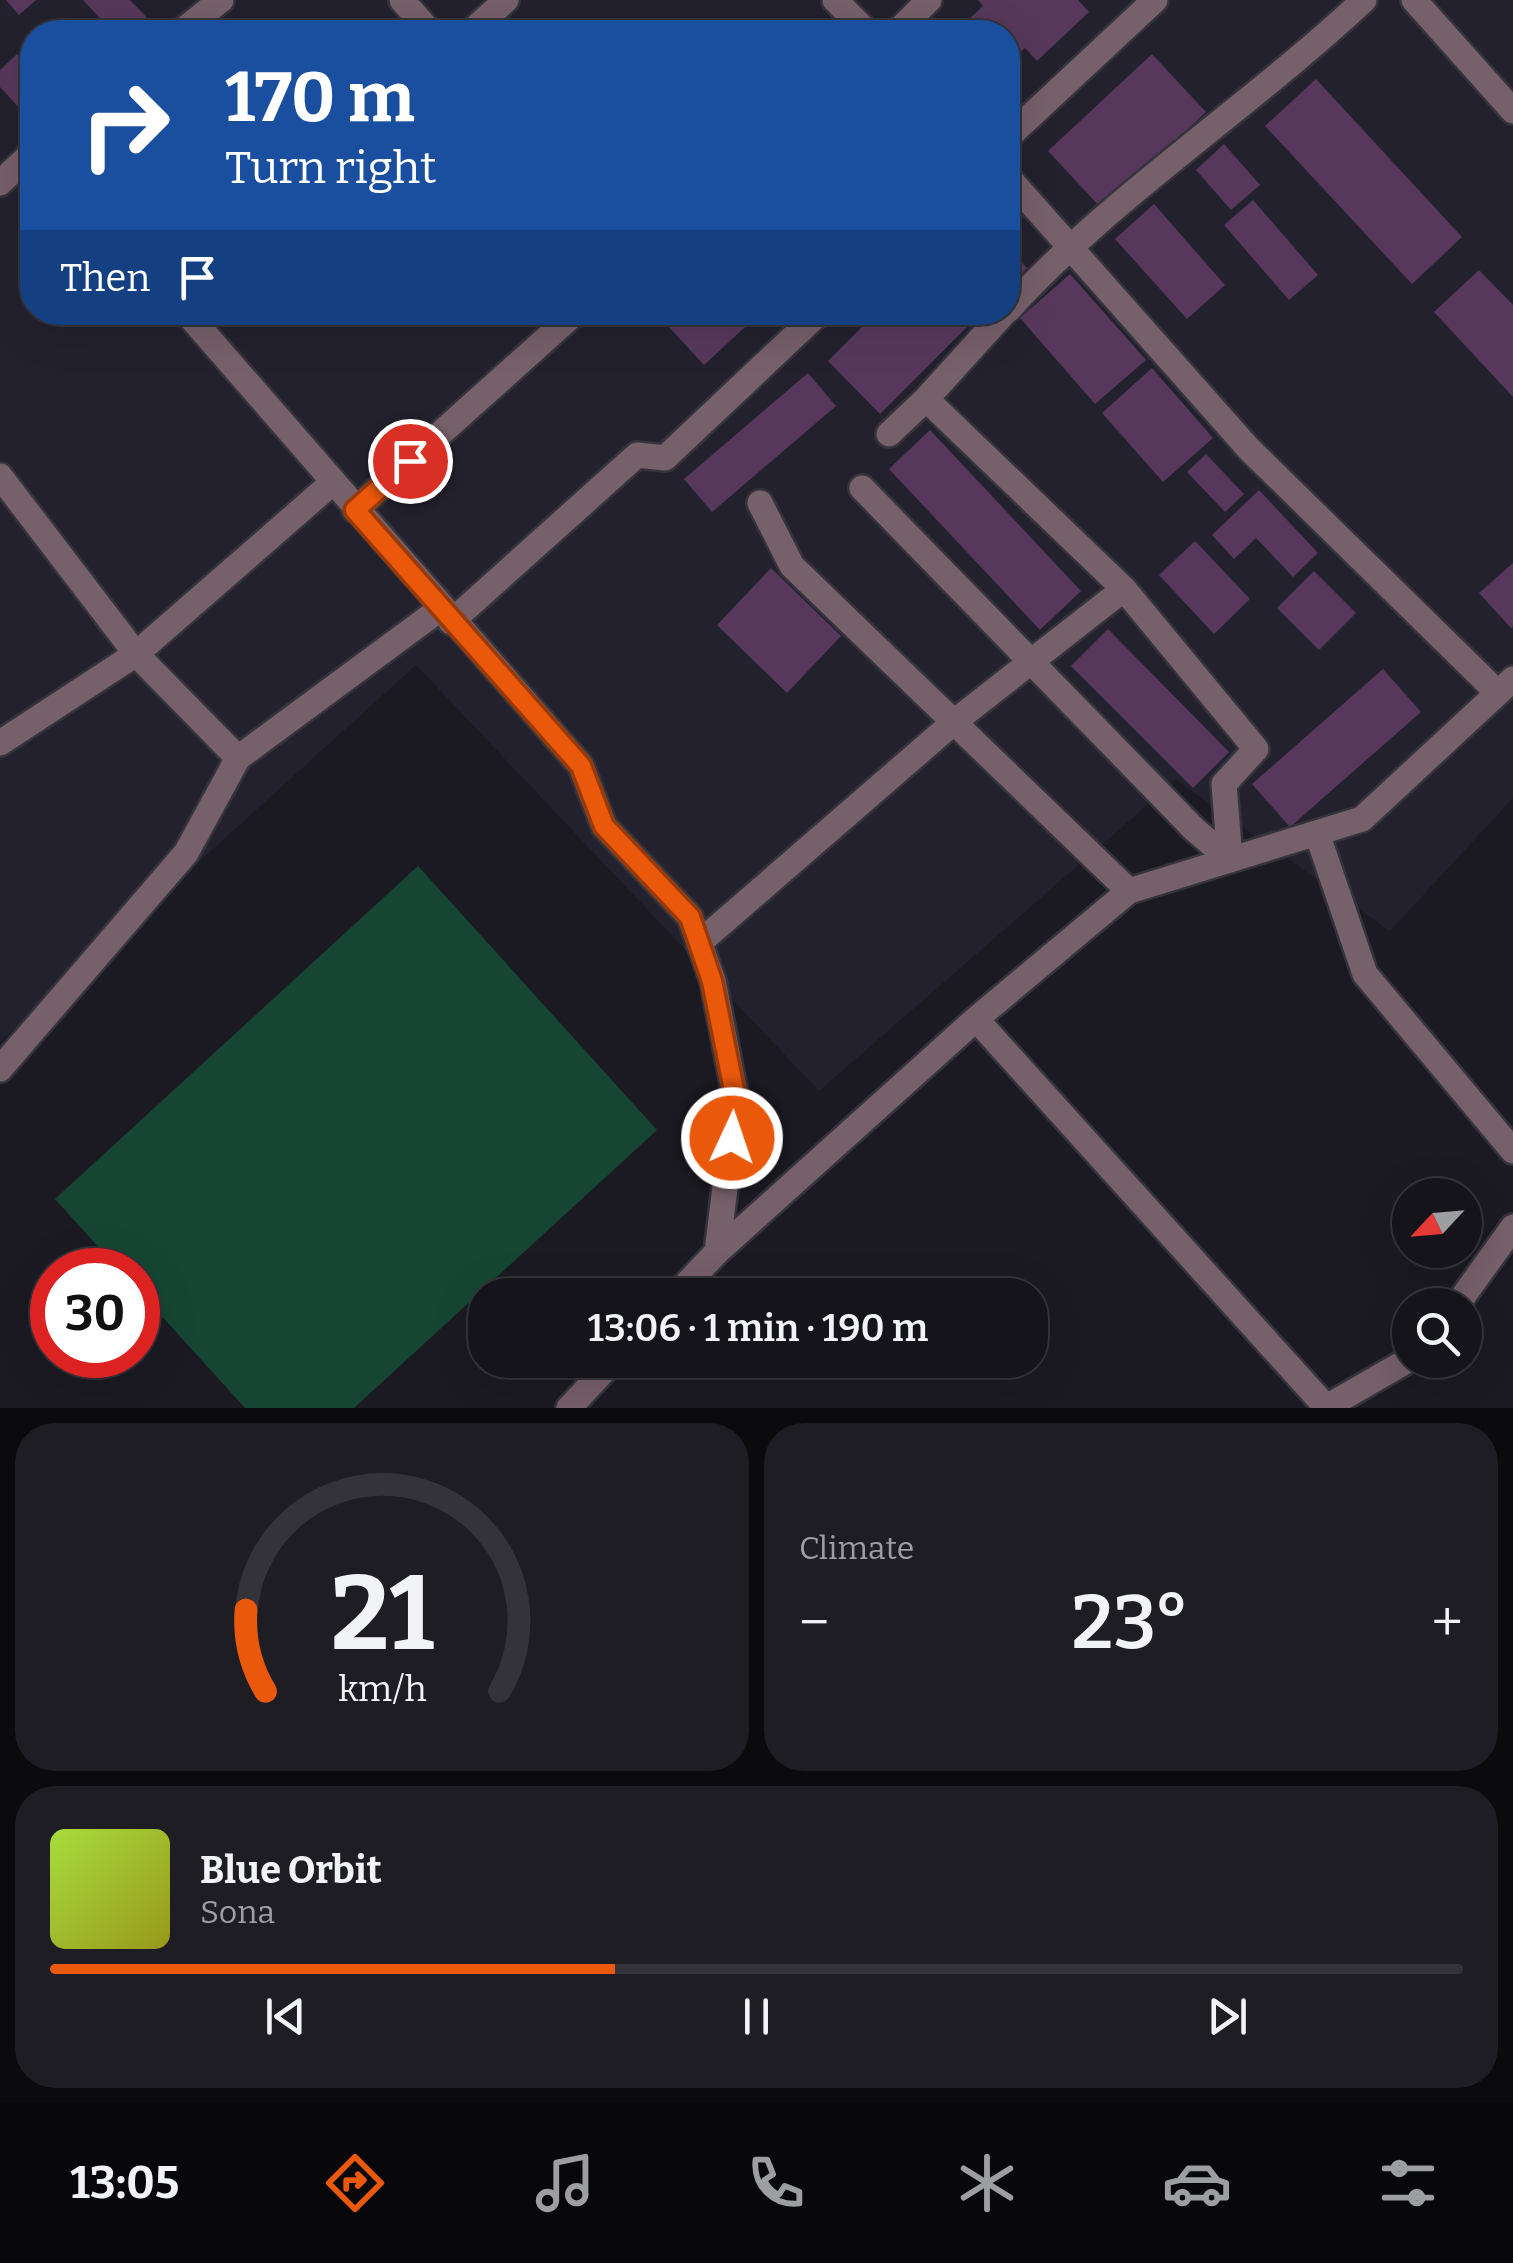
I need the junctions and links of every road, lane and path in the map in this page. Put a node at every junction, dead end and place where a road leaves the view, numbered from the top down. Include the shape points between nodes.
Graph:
1 (221, 0) edge
2 (402, 0) edge
3 (506, 0) edge
4 (835, 0) edge
5 (929, 0) edge
6 (1155, 0) edge
7 (1364, 0) edge
8 (1414, 0) edge
9 (196, 20) edge
10 (420, 20) edge
11 (484, 20) edge
12 (856, 20) edge
13 (909, 20) edge
14 (1513, 111) edge
15 (1020, 126) edge
16 (20, 165) edge
17 (0, 183) edge
18 (1020, 191) edge
19 (1071, 248) junction
20 (1020, 297) edge
21 (197, 325) edge
22 (561, 325) edge
23 (806, 325) edge
24 (993, 325) edge
25 (926, 400) junction
26 (889, 434) dead end
27 (0, 476) edge
28 (332, 484) junction
29 (862, 488) dead end
30 (760, 503) dead end
31 (355, 510) junction
32 (1124, 589) junction
33 (446, 616) junction
34 (136, 654) junction
35 (1033, 660) junction
36 (1506, 686) edge
37 (954, 722) junction
38 (0, 742) edge
39 (238, 758) junction
40 (1317, 833) junction
41 (1230, 860) junction
42 (1129, 891) junction
43 (699, 943) junction
44 (976, 1019) junction
45 (0, 1069) edge
46 (1513, 1151) edge
47 (1513, 1227) edge
48 (717, 1252) junction
49 (692, 1278) edge
50 (1469, 1288) edge
51 (1392, 1370) edge
52 (597, 1378) edge
53 (569, 1408) edge
54 (1326, 1408) edge

1 - 9 street
2 - 10 street
3 - 11 street
4 - 12 street
5 - 13 street
6 - 15 street
7 - 19 street
8 - 14 street
16 - 17 street
18 - 19 street
19 - 20 street
19 - 36 street via 1249,449
21 - 28 street
22 - 31 street
23 - 33 street via 665,458 637,454
24 - 25 street
25 - 26 street
25 - 32 street
27 - 34 street
28 - 31 street
28 - 34 street
29 - 35 street
30 - 37 street via 792,566
31 - 33 street
32 - 35 street
32 - 41 street via 1256,749 1224,784
33 - 39 street
33 - 43 street via 581,766 604,826 690,917
34 - 38 street
34 - 39 street
35 - 37 street
35 - 41 street
36 - 40 street via 1362,819
37 - 42 street
37 - 43 street
39 - 45 street via 186,853
40 - 41 street
40 - 46 street via 1364,974
41 - 42 street
42 - 44 street
43 - 48 street via 736,1100
44 - 48 street
44 - 54 street
47 - 50 street
48 - 49 street
51 - 54 street
52 - 53 street

